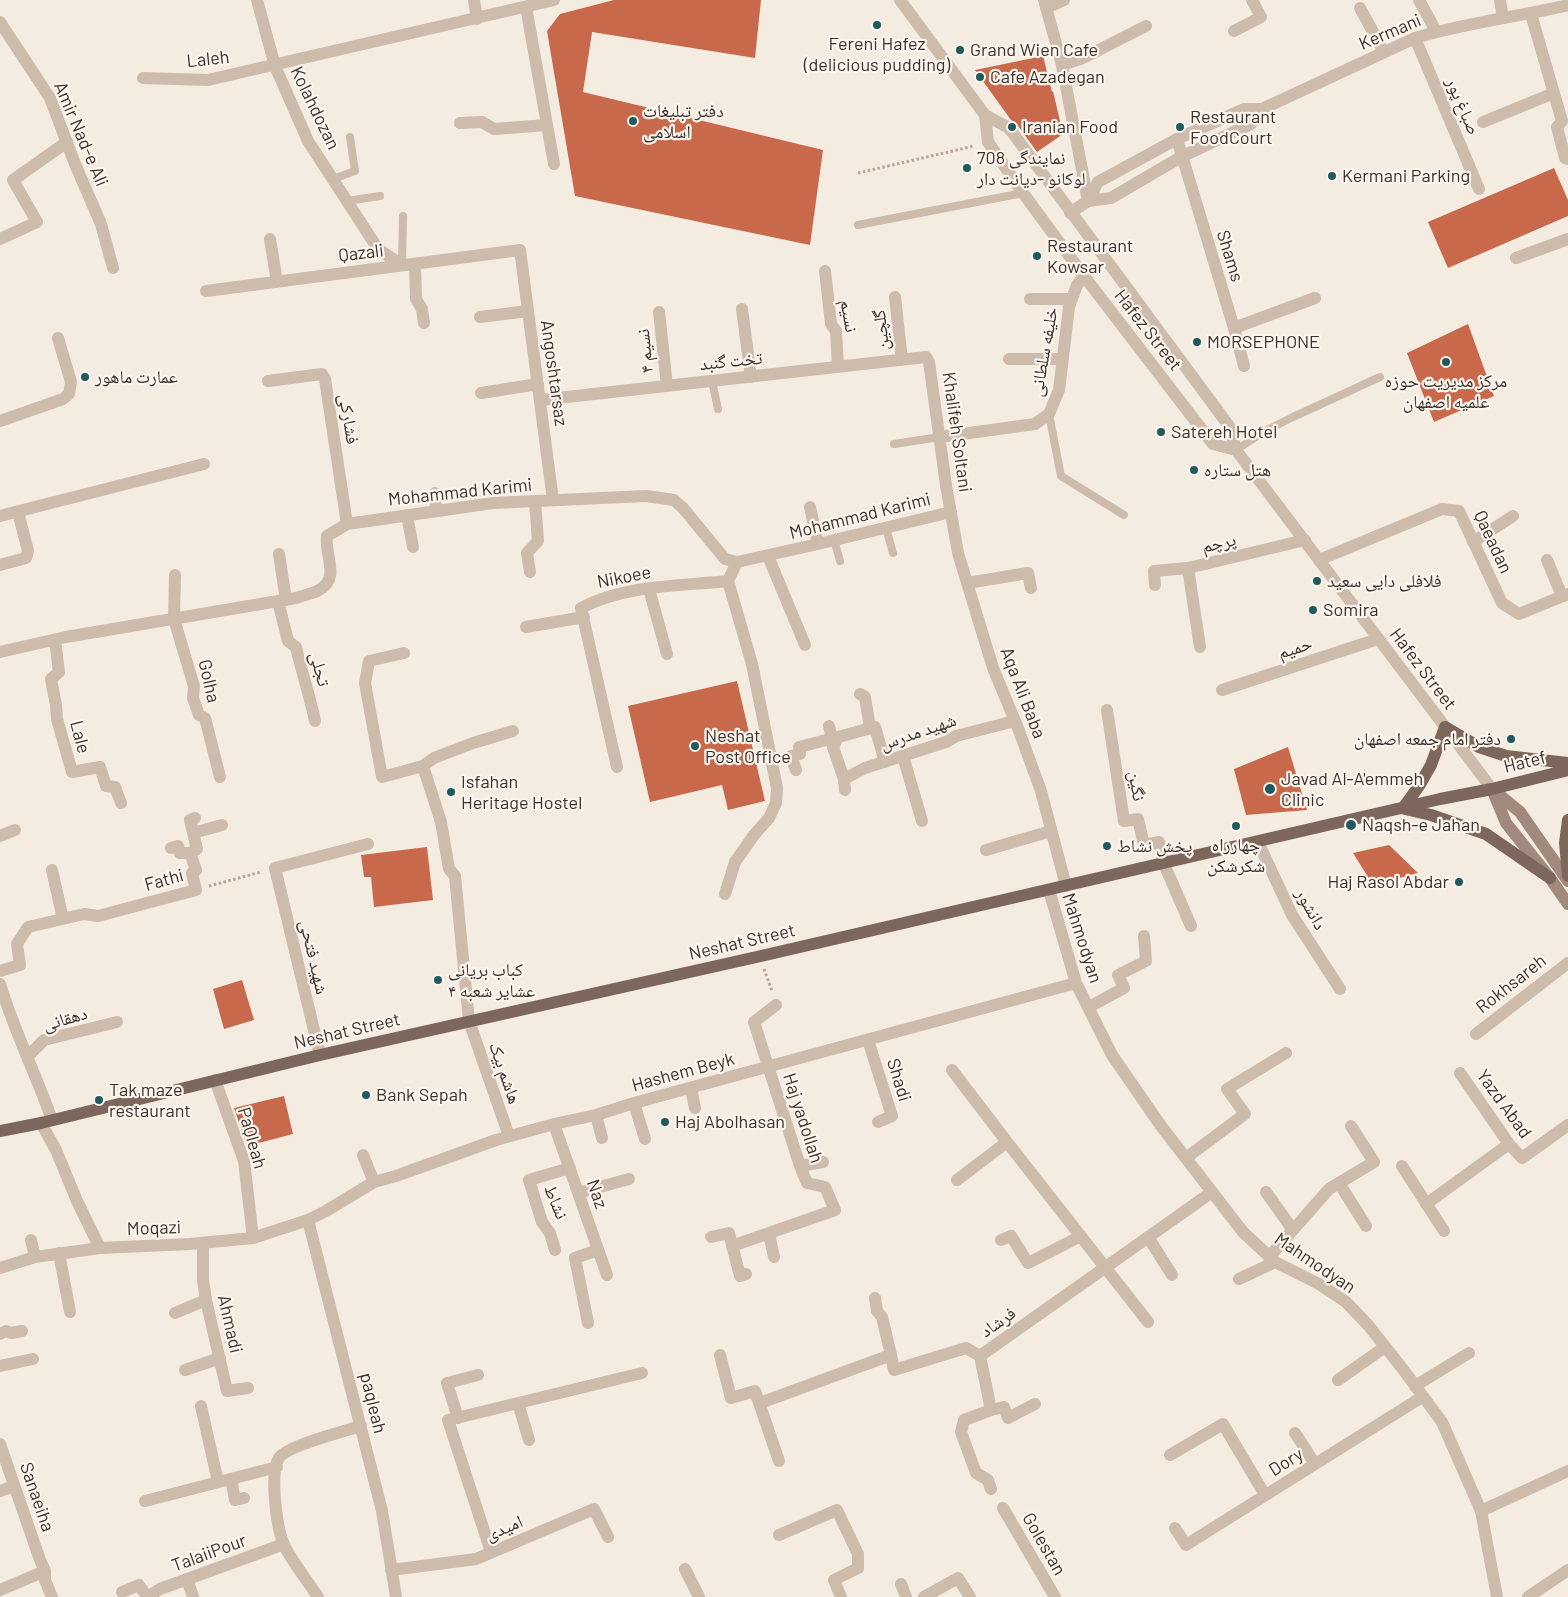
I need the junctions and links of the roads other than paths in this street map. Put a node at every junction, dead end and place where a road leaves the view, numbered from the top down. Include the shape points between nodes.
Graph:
1 (257, 0) edge
2 (474, 0) edge
3 (554, 0) edge
4 (900, 0) edge
5 (1064, 0) edge
6 (1252, 0) edge
7 (1419, 0) edge
8 (1500, 0) edge
9 (1045, 4) edge
10 (1568, 5) edge
11 (526, 7) junction
12 (1360, 8) dead end
13 (1531, 14) junction
14 (1504, 18) junction
15 (477, 19) junction
16 (0, 22) edge
17 (1146, 26) dead end
18 (1234, 31) dead end
19 (1436, 32) junction
20 (1415, 38) junction
21 (1384, 52) junction
22 (1062, 65) junction
23 (275, 66) junction
24 (143, 78) dead end
25 (1554, 93) junction
26 (1262, 109) junction
27 (985, 116) junction
28 (1483, 122) dead end
29 (460, 123) dead end
30 (547, 125) junction
31 (350, 137) dead end
32 (1177, 139) junction
33 (67, 142) junction
34 (1181, 157) junction
35 (1568, 159) edge
36 (554, 164) dead end
37 (333, 179) junction
38 (1479, 189) dead end
39 (1023, 193) junction
40 (380, 196) dead end
41 (347, 201) junction
42 (1088, 201) junction
43 (1070, 213) junction
44 (403, 216) dead end
45 (858, 225) dead end
46 (0, 239) edge
47 (270, 239) dead end
48 (1568, 239) edge
49 (520, 250) joint
50 (1516, 258) dead end
51 (415, 264) junction
52 (402, 266) junction
53 (112, 268) dead end
54 (825, 271) dead end
55 (1084, 276) junction
56 (277, 282) junction
57 (206, 291) dead end
58 (896, 297) dead end
59 (1315, 298) dead end
60 (1072, 299) junction
61 (1030, 300) dead end
62 (742, 309) dead end
63 (528, 311) junction
64 (659, 312) dead end
65 (480, 317) dead end
66 (424, 323) dead end
67 (1234, 328) junction
68 (58, 338) dead end
69 (926, 357) joint
70 (1009, 358) dead end
71 (902, 360) junction
72 (1062, 360) junction
73 (1244, 366) dead end
74 (838, 367) junction
75 (751, 377) junction
76 (1380, 377) dead end
77 (268, 381) dead end
78 (712, 381) junction
79 (538, 384) junction
80 (667, 386) junction
81 (481, 393) dead end
82 (540, 400) junction
83 (718, 409) dead end
84 (1049, 414) junction
85 (0, 421) edge
86 (940, 437) junction
87 (894, 444) dead end
88 (1236, 450) junction
89 (204, 464) dead end
90 (435, 493) dead end
91 (553, 500) junction
92 (535, 501) junction
93 (810, 507) dead end
94 (18, 512) junction
95 (436, 512) junction
96 (951, 512) junction
97 (407, 514) junction
98 (1124, 515) dead end
99 (0, 516) edge
100 (1513, 516) dead end
101 (347, 524) junction
102 (886, 528) junction
103 (834, 540) junction
104 (1305, 540) junction
105 (1473, 542) junction
106 (818, 544) junction
107 (413, 546) dead end
108 (893, 553) dead end
109 (278, 554) dead end
110 (768, 556) junction
111 (1319, 560) junction
112 (1547, 560) dead end
113 (840, 561) dead end
114 (737, 562) junction
115 (0, 565) edge
116 (1188, 568) junction
117 (530, 572) dead end
118 (175, 575) dead end
119 (728, 581) junction
120 (968, 583) junction
121 (1155, 585) dead end
122 (1031, 588) dead end
123 (648, 589) junction
124 (1565, 595) edge
125 (282, 600) junction
126 (582, 612) junction
127 (174, 619) junction
128 (526, 627) dead end
129 (1378, 639) junction
130 (55, 640) junction
131 (805, 645) dead end
132 (1200, 647) dead end
133 (0, 652) edge
134 (404, 653) dead end
135 (667, 654) dead end
136 (1222, 690) dead end
137 (860, 694) dead end
138 (1108, 710) dead end
139 (1015, 720) junction
140 (315, 721) dead end
141 (830, 726) dead end
142 (1445, 727) junction
143 (870, 728) junction
144 (512, 731) dead end
145 (835, 738) junction
146 (903, 756) junction
147 (885, 762) junction
148 (1568, 763) edge
149 (423, 766) junction
150 (617, 767) dead end
151 (796, 770) dead end
152 (1568, 770) edge
153 (220, 777) dead end
154 (1492, 789) junction
155 (121, 803) dead end
156 (1403, 808) junction
157 (195, 818) dead end
158 (1568, 820) edge
159 (922, 821) dead end
160 (222, 825) dead end
161 (15, 830) dead end
162 (1051, 831) junction
163 (193, 833) junction
164 (0, 836) edge
165 (1258, 842) junction
166 (368, 844) dead end
167 (171, 848) dead end
168 (986, 850) dead end
169 (190, 852) junction
170 (1164, 864) junction
171 (52, 870) dead end
172 (1568, 876) edge
173 (1550, 878) junction
174 (1568, 881) edge
175 (1066, 886) junction
176 (1049, 890) junction
177 (725, 894) dead end
178 (1568, 904) edge
179 (64, 919) junction
180 (1191, 926) dead end
181 (1144, 936) dead end
182 (1568, 962) edge
183 (0, 971) edge
184 (1076, 983) junction
185 (0, 984) edge
186 (1340, 989) dead end
187 (776, 1005) road end
188 (1089, 1008) junction
189 (469, 1021) junction
190 (118, 1022) dead end
191 (1476, 1034) dead end
192 (868, 1040) junction
193 (1286, 1053) dead end
194 (320, 1055) junction
195 (28, 1057) junction
196 (769, 1066) junction
197 (952, 1070) dead end
198 (1460, 1073) dead end
199 (215, 1080) junction
200 (691, 1088) junction
201 (634, 1103) junction
202 (695, 1108) dead end
203 (596, 1115) junction
204 (46, 1122) junction
205 (878, 1122) dead end
206 (554, 1124) junction
207 (1568, 1125) edge
208 (1352, 1126) dead end
209 (0, 1131) edge
210 (509, 1136) junction
211 (602, 1138) dead end
212 (645, 1139) dead end
213 (1007, 1142) junction
214 (1509, 1144) junction
215 (363, 1155) dead end
216 (1186, 1158) junction
217 (823, 1162) dead end
218 (800, 1166) junction
219 (1402, 1166) dead end
220 (570, 1168) junction
221 (629, 1179) dead end
222 (956, 1180) dead end
223 (374, 1182) junction
224 (1339, 1183) junction
225 (1212, 1192) junction
226 (1266, 1192) dead end
227 (578, 1193) junction
228 (1426, 1204) junction
229 (308, 1220) junction
230 (1366, 1226) dead end
231 (1293, 1230) junction
232 (1444, 1231) dead end
233 (768, 1234) junction
234 (1081, 1236) junction
235 (711, 1237) dead end
236 (1148, 1237) junction
237 (253, 1238) junction
238 (32, 1240) dead end
239 (1001, 1240) dead end
240 (203, 1242) junction
241 (732, 1246) junction
242 (100, 1248) junction
243 (555, 1250) dead end
244 (598, 1250) junction
245 (60, 1253) junction
246 (36, 1257) junction
247 (774, 1257) dead end
248 (1272, 1259) junction
249 (1105, 1267) junction
250 (0, 1268) edge
251 (746, 1274) dead end
252 (607, 1275) dead end
253 (1172, 1275) dead end
254 (1239, 1278) dead end
255 (875, 1298) dead end
256 (206, 1300) junction
257 (70, 1312) dead end
258 (175, 1314) dead end
259 (1148, 1322) dead end
260 (588, 1323) dead end
261 (22, 1330) dead end
262 (0, 1334) edge
263 (1386, 1347) junction
264 (1469, 1353) dead end
265 (891, 1355) junction
266 (720, 1356) dead end
267 (980, 1356) junction
268 (220, 1358) junction
269 (33, 1359) dead end
270 (0, 1366) edge
271 (185, 1370) dead end
272 (642, 1372) dead end
273 (478, 1375) dead end
274 (1338, 1380) dead end
275 (1415, 1386) junction
276 (248, 1388) dead end
277 (1422, 1397) junction
278 (518, 1403) junction
279 (760, 1403) junction
280 (1035, 1404) dead end
281 (201, 1406) dead end
282 (991, 1410) junction
283 (458, 1418) junction
284 (361, 1426) junction
285 (1295, 1433) dead end
286 (529, 1440) dead end
287 (0, 1444) edge
288 (1170, 1455) dead end
289 (779, 1461) dead end
290 (1315, 1464) junction
291 (277, 1467) junction
292 (1568, 1471) edge
293 (231, 1479) junction
294 (218, 1482) junction
295 (14, 1486) junction
296 (991, 1489) dead end
297 (0, 1491) edge
298 (1266, 1495) junction
299 (244, 1498) dead end
300 (146, 1501) dead end
301 (1003, 1508) dead end
302 (1481, 1510) junction
303 (1175, 1528) dead end
304 (779, 1535) dead end
305 (608, 1538) dead end
306 (284, 1544) junction
307 (491, 1552) junction
308 (43, 1565) junction
309 (391, 1570) junction
310 (685, 1570) dead end
311 (1568, 1570) edge
312 (187, 1579) junction
313 (901, 1584) dead end
314 (0, 1590) edge
315 (122, 1592) dead end
316 (52, 1597) edge
317 (147, 1597) edge
318 (193, 1597) edge
319 (318, 1597) edge
320 (396, 1597) edge
321 (699, 1597) edge
322 (841, 1597) edge
323 (906, 1597) edge
324 (924, 1597) edge
325 (970, 1597) edge
326 (1055, 1597) edge
327 (1497, 1597) edge
328 (1528, 1597) edge

1 - 23 street, Kolahdozan
2 - 15 street
3 - 11 street, Laleh
4 - 27 street, Hafez Street
5 - 9 street
6 - 18 street via 1261,17
7 - 19 street
8 - 14 street
9 - 22 street
10 - 13 street, Kermani
11 - 15 street, Laleh
11 - 30 street
12 - 21 street
13 - 14 street, Kermani
13 - 25 street
14 - 19 street, Kermani
15 - 23 street, Laleh
16 - 33 street, Amir Nad-e Ali via 50,98
17 - 22 street
19 - 20 street, Kermani
20 - 21 street, Kermani
20 - 38 street, صباغ پور
21 - 26 street, Kermani
22 - 42 street
23 - 24 street, Laleh via 208,80
23 - 37 street, Kolahdozan via 308,141
25 - 28 street
25 - 35 street via 1562,121 1557,127 1565,158
26 - 32 street, Kermani via 1244,109
26 - 34 street, Kermani via 1251,124
27 - 39 street, Hafez Street via 988,142
27 - 43 street, Hafez Street via 1009,128
29 - 30 street via 482,122 494,129
30 - 36 street
31 - 37 lane via 355,171
32 - 34 street, Shams
32 - 42 street, Kermani via 1098,182
33 - 46 street via 13,180 36,222
33 - 53 street, Amir Nad-e Ali via 101,224
34 - 42 street, Kermani via 1111,198
34 - 67 street, Shams
37 - 41 street, Kolahdozan
39 - 45 lane
39 - 55 street, Hafez Street
40 - 41 lane
41 - 52 street, Kolahdozan via 378,249
42 - 43 street
43 - 88 street, Hafez Street via 1230,426
44 - 52 lane
47 - 56 street
48 - 50 street
49 - 51 street, Qazali
49 - 63 street, Angoshtarsaz
51 - 52 street, Qazali
51 - 66 street via 416,299 422,309
52 - 56 street, Qazali
54 - 74 street, نسیم via 831,324 836,332
55 - 60 street, خلیفه سلطانی
55 - 88 street, Hafez Street via 1213,444
56 - 57 street, Qazali
58 - 71 street, گلچین
59 - 67 street
60 - 61 street
60 - 72 street, خلیفه سلطانی
62 - 75 street
63 - 65 street
63 - 79 street, Angoshtarsaz
64 - 80 street, نسیم ۴
67 - 73 street, Shams
68 - 85 street via 71,382 70,394
69 - 71 street, تخت گنبد
69 - 86 street, Khalifeh Soltani
70 - 72 street
71 - 74 street, تخت گنبد
72 - 84 street, خلیفه سلطانی via 1058,390
74 - 75 street, تخت گنبد
75 - 78 street, تخت گنبد
76 - 88 lane via 1265,431
77 - 101 street, فشارکی via 322,374 325,379
78 - 80 street, تخت گنبد
78 - 83 lane
79 - 81 street
79 - 82 street, Angoshtarsaz
80 - 82 street, تخت گنبد
82 - 91 street, Angoshtarsaz
84 - 86 street, خلیفه سلطانی via 1035,424
84 - 98 lane via 1061,476
86 - 87 lane
86 - 96 street, Khalifeh Soltani
88 - 104 street, Hafez Street
89 - 94 street
90 - 95 street
91 - 92 street, Mohammad Karimi
91 - 114 street, Mohammad Karimi via 646,496 674,500 725,559
92 - 95 street, Mohammad Karimi via 493,503
92 - 117 street via 538,542 527,553
93 - 106 street
94 - 99 street
94 - 115 street via 28,551 26,558
95 - 97 street, Mohammad Karimi
96 - 102 street, Mohammad Karimi
96 - 120 street, Aqa Ali Baba via 958,553
97 - 101 street, Mohammad Karimi
97 - 107 street
100 - 105 street
101 - 125 street, Mohammad Karimi via 327,536 332,574 327,583 319,590
102 - 103 street, Mohammad Karimi
102 - 108 lane
103 - 106 street, Mohammad Karimi
103 - 113 lane
104 - 111 street, Hafez Street
104 - 116 street, پرچم
105 - 111 street, Qaeadan via 1459,511 1442,509
105 - 124 street, Qaeadan via 1502,603 1519,614
106 - 110 street, Mohammad Karimi
109 - 125 street, تجلی
110 - 114 street, Mohammad Karimi
110 - 131 street
111 - 129 street, Hafez Street
112 - 124 street
114 - 119 street
116 - 121 street, پرچم via 1154,571
116 - 132 street
118 - 127 street, Golha
119 - 123 street, Nikoee
119 - 177 street via 752,664 777,788 776,804 735,862
120 - 122 street via 1028,574
120 - 139 street, Aqa Ali Baba via 994,668
123 - 126 street, Nikoee via 594,600
123 - 135 street
125 - 127 street, Mohammad Karimi
125 - 140 street, تجلی via 288,641 296,647
126 - 128 street, Nikoee
126 - 150 street
127 - 130 street, Mohammad Karimi
127 - 153 street, Golha via 194,686 193,698 199,715 205,718
129 - 136 street, حمیم
129 - 142 street, Hafez Street
130 - 133 street, Mohammad Karimi
130 - 155 street, Lale via 59,672 51,680 57,719 72,772 100,767 106,786 115,787
134 - 149 street via 370,660 365,683 382,777
137 - 143 street via 865,697
138 - 170 street, نگین via 1124,821 1138,818 1144,844 1159,842
139 - 146 street, شهید مدرس via 956,736
139 - 162 street, Aqa Ali Baba via 1041,791
141 - 145 street
142 - 148 main road via 1479,747 1506,756
142 - 154 street, Hafez Street
142 - 156 main road via 1431,764
143 - 145 street
143 - 147 street via 876,727
144 - 149 street via 434,758
145 - 147 street, شهید مدرس via 833,747 845,785 865,768
145 - 151 street via 799,747 800,754 791,756
146 - 147 street, شهید مدرس
146 - 159 street
149 - 189 street, هاشم بیک via 441,822 449,869 455,876
152 - 154 main road, Hatef
154 - 156 main road, Neshat Street
154 - 173 main road via 1506,823
154 - 174 main road via 1520,812
156 - 165 main road, Neshat Street
156 - 173 main road via 1486,834
157 - 163 street via 190,820
158 - 172 main road via 1565,843
160 - 163 street
161 - 164 street
162 - 168 street
162 - 175 street, Aqa Ali Baba
163 - 169 street via 197,848
165 - 170 main road, Neshat Street
165 - 186 street, دانشور via 1292,915
166 - 194 street, شهید فتحی via 275,868
167 - 169 street via 178,846 180,853
169 - 179 street, Fathi via 196,870 192,873 196,890 98,916 84,914
170 - 175 main road, Neshat Street
170 - 180 street
171 - 179 street
173 - 178 main road
175 - 176 main road, Neshat Street
176 - 184 street, Mahmodyan
176 - 189 main road, Neshat Street
179 - 183 street, Fathi via 28,927 17,944 20,965
181 - 188 street via 1146,961 1118,975 1124,988
182 - 191 street, Rokhsareh
184 - 188 street, Mahmodyan
184 - 192 street, Hashem Beyk
185 - 195 street
187 - 196 street, Haj yadollah via 754,1022
188 - 216 street, Mahmodyan via 1112,1055
189 - 194 main road, Neshat Street
189 - 210 street, هاشم بیک
190 - 195 street, دهقانی via 44,1040
192 - 196 street, Hashem Beyk
192 - 205 street, Shadi via 892,1116
193 - 216 street via 1227,1089 1245,1114
194 - 199 main road, Neshat Street
195 - 204 street
196 - 200 street, Hashem Beyk
196 - 218 street, Haj yadollah
197 - 213 street
198 - 214 street, Yazd Abad
199 - 204 main road, Neshat Street
199 - 237 street, PaQleah via 244,1161
200 - 201 street, Hashem Beyk
200 - 202 street
201 - 203 street, Hashem Beyk
201 - 212 street
203 - 206 street, Hashem Beyk
203 - 211 street
204 - 209 main road, Neshat Street
204 - 242 street via 77,1201
206 - 210 street, Hashem Beyk
206 - 220 street, Naz
207 - 214 street, Yazd Abad via 1522,1158
208 - 224 street via 1374,1162
210 - 223 street, Hashem Beyk
213 - 222 street
213 - 234 street
214 - 228 street
215 - 223 street
216 - 225 street, Mahmodyan
217 - 218 street
218 - 233 street, Haj yadollah via 807,1183 826,1187 835,1210
219 - 228 street
220 - 227 street, Naz
220 - 243 street, نشاط via 528,1180
221 - 227 street
223 - 229 street, Hashem Beyk
224 - 230 street
224 - 231 street via 1329,1189
225 - 236 street, فرشاد
225 - 248 street, Mahmodyan via 1243,1232
226 - 231 street
227 - 244 street, Naz
228 - 232 street
229 - 237 street, Moqazi
229 - 284 street, paqleah
231 - 248 street
233 - 241 street, Haj yadollah
233 - 247 street
234 - 239 street via 1028,1263 1011,1236
234 - 249 street
235 - 241 street via 729,1233
236 - 249 street, فرشاد
236 - 253 street
237 - 240 street, Moqazi
238 - 246 street
240 - 242 street, Moqazi
240 - 256 street, Ahmadi via 202,1280
241 - 251 street via 740,1276
242 - 245 street, Moqazi
244 - 252 street, Naz
244 - 260 street via 575,1258
245 - 246 street, Moqazi
245 - 257 street
246 - 250 street, Moqazi
248 - 254 street
248 - 263 street, Mahmodyan via 1346,1302
249 - 259 street
249 - 267 street, فرشاد
255 - 265 street
256 - 258 street
256 - 268 street, Ahmadi
261 - 262 street
263 - 274 street
263 - 275 street, Mahmodyan
264 - 275 street
265 - 267 street, فرشاد via 894,1370 966,1348
265 - 279 street
266 - 279 street via 731,1398 755,1391
267 - 282 street
268 - 271 street
268 - 276 street, Ahmadi via 227,1391
269 - 270 street
272 - 278 street
273 - 283 street via 447,1383
275 - 277 street, Mahmodyan
277 - 290 street, Dory
277 - 302 street, Mahmodyan via 1442,1422
278 - 283 street
278 - 286 street
279 - 289 street
280 - 282 street via 1008,1418 1004,1407
281 - 294 street
282 - 296 street via 964,1420 961,1432 976,1473 988,1480
283 - 307 street via 448,1420
284 - 291 street via 290,1449 279,1458
284 - 309 street, paqleah via 382,1511
285 - 290 street
287 - 295 street, Sanaeiha
288 - 298 street via 1223,1424
290 - 298 street, Dory
291 - 293 street
291 - 306 street via 273,1480 278,1524
292 - 302 street
293 - 294 street
293 - 299 street via 235,1500
294 - 300 street
295 - 297 street
295 - 308 street, Sanaeiha
298 - 303 street, Dory via 1186,1545
301 - 326 street, Golestan
302 - 327 street, Mahmodyan
304 - 322 street via 837,1510 858,1554 858,1568 834,1580
305 - 307 street, امیدی via 594,1509
306 - 312 street, TalaiiPour
306 - 319 street
307 - 309 street, امیدی via 476,1558
308 - 314 street
308 - 316 street, Sanaeiha
309 - 320 street, paqleah
310 - 321 street
311 - 328 street
312 - 317 street, TalaiiPour
312 - 318 street
313 - 323 street
315 - 317 street via 139,1585
324 - 325 street via 958,1578

